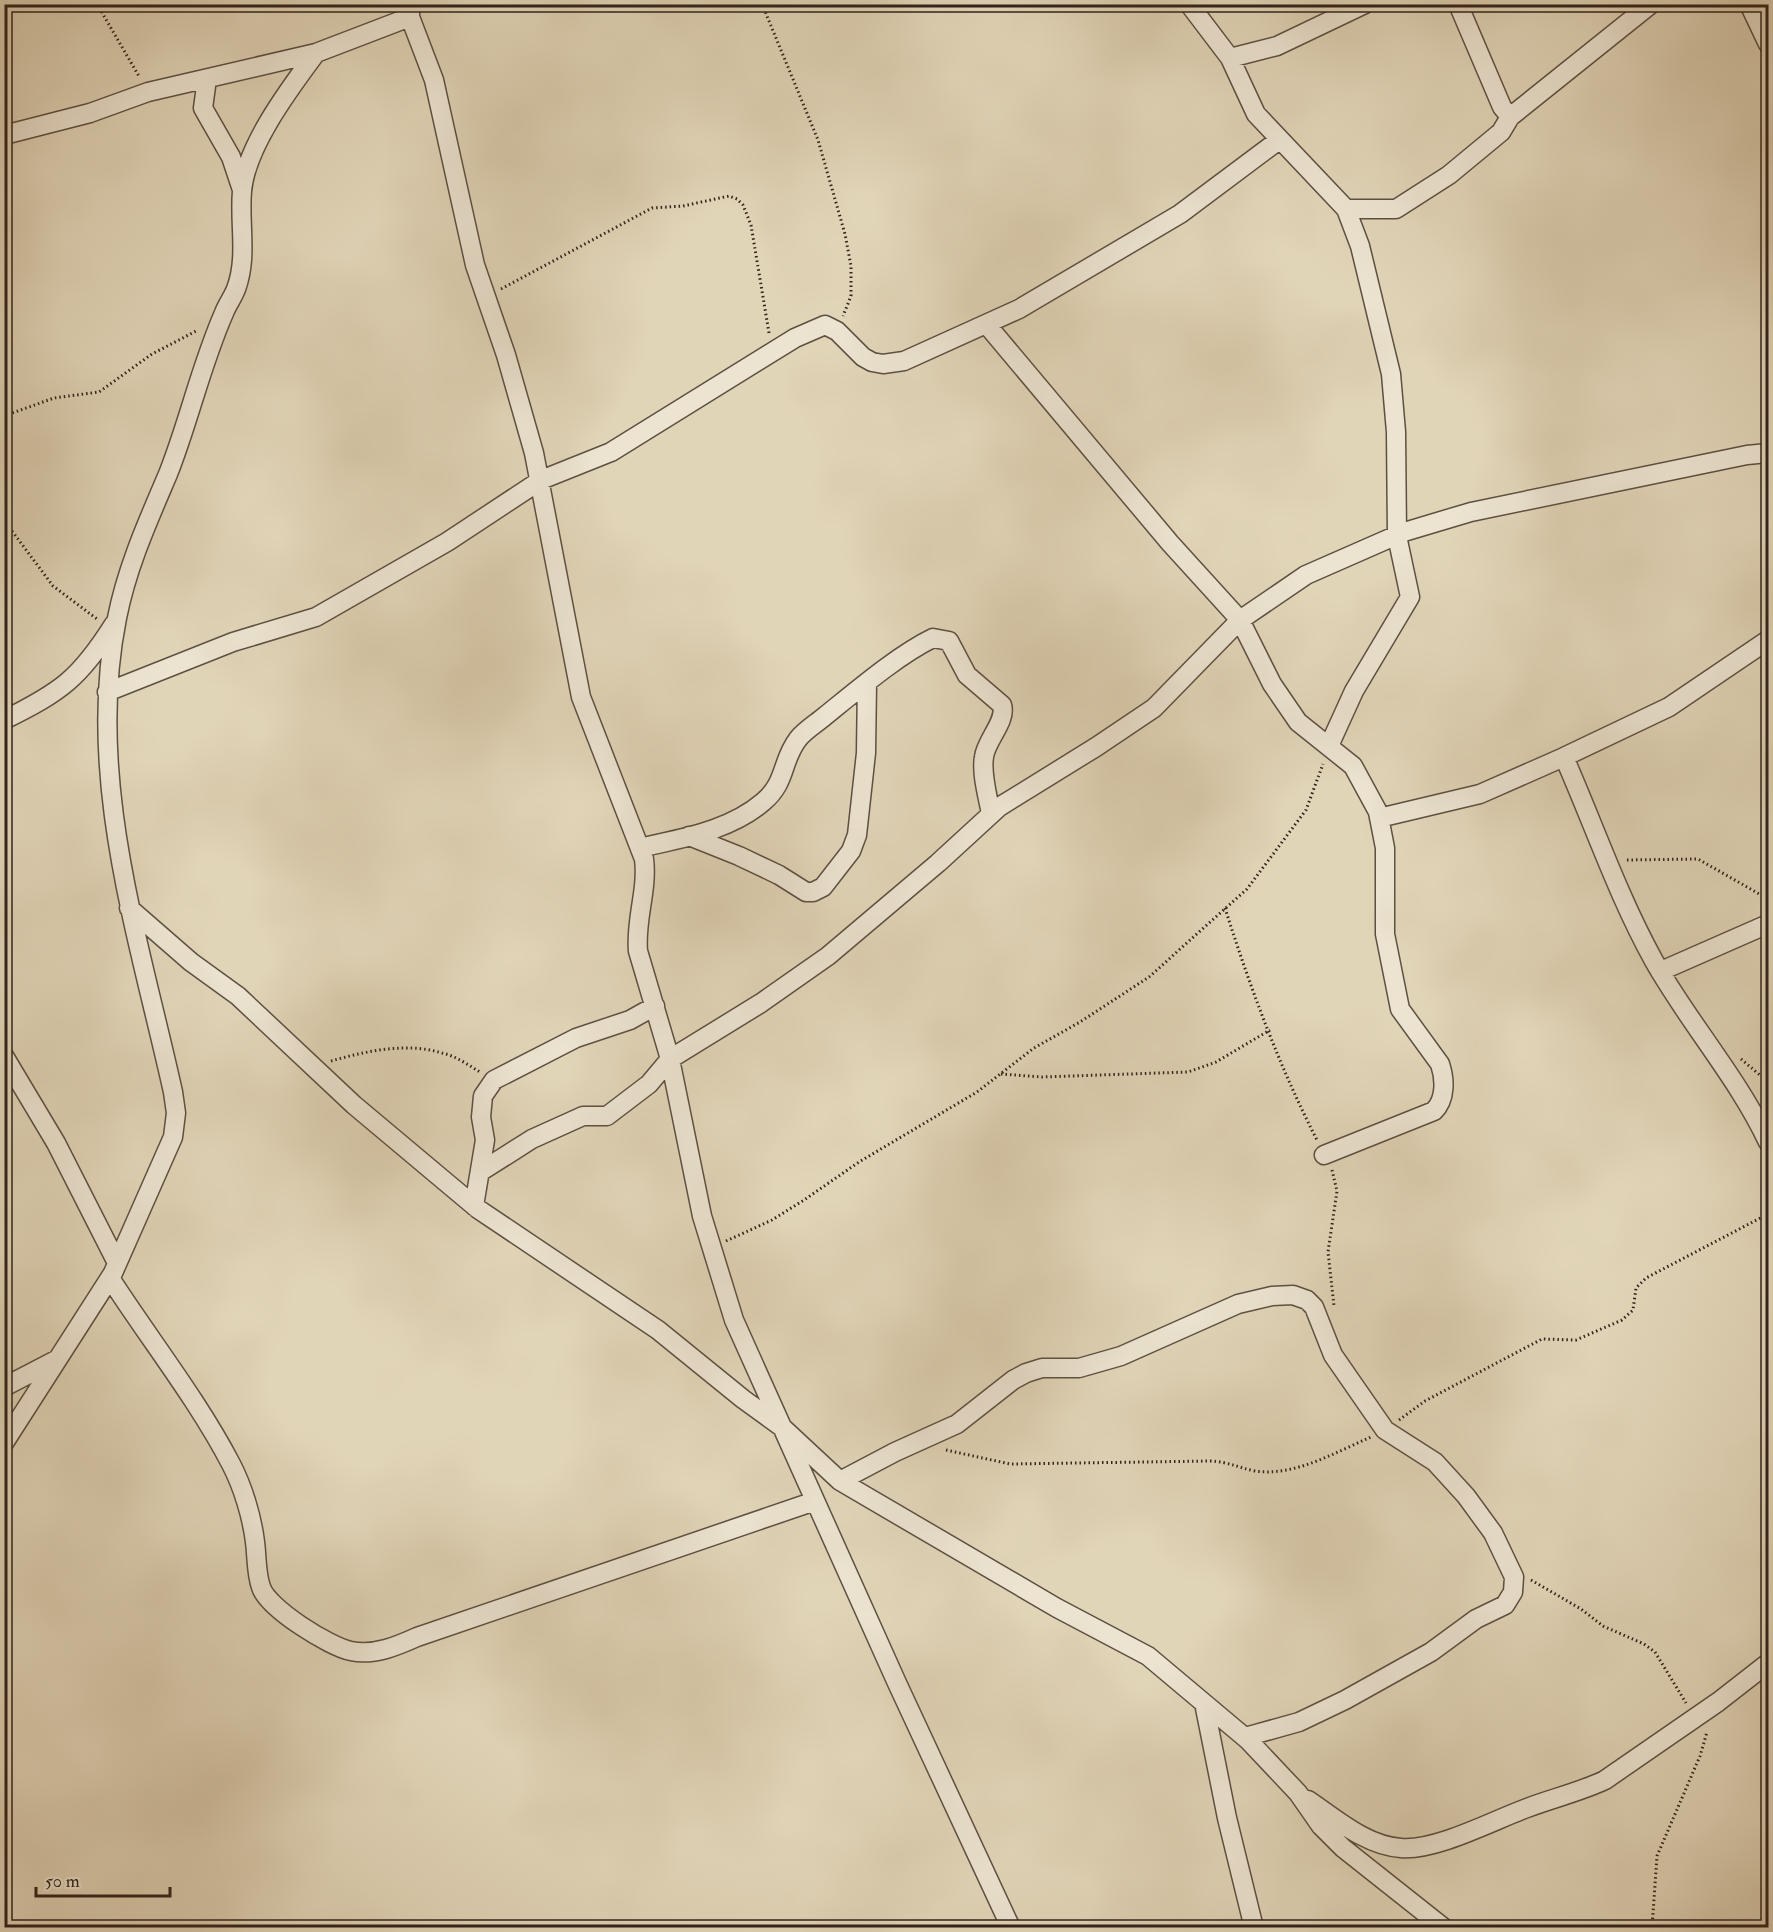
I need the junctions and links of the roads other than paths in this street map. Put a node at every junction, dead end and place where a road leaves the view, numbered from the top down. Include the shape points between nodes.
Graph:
1 (1189, 4) edge
2 (1365, 4) edge
3 (1458, 4) edge
4 (1651, 4) edge
5 (1749, 4) edge
6 (410, 11) edge
7 (1768, 44) edge
8 (316, 53) junction
9 (1230, 58) junction
10 (207, 79) junction
11 (1510, 117) junction
12 (4, 135) edge
13 (1279, 140) junction
14 (242, 190) junction
15 (1346, 209) junction
16 (987, 325) junction
17 (1768, 453) edge
18 (541, 480) junction
19 (1397, 536) junction
20 (1240, 620) junction
21 (113, 625) junction
22 (1768, 640) edge
23 (867, 683) junction
24 (107, 692) junction
25 (4, 720) edge
26 (1329, 746) junction
27 (1564, 757) junction
28 (991, 814) junction
29 (1379, 818) junction
30 (689, 836) junction
31 (640, 849) junction
32 (129, 909) junction
33 (1768, 924) edge
34 (1660, 971) junction
35 (655, 1006) junction
36 (4, 1056) edge
37 (670, 1059) junction
38 (1768, 1142) edge
39 (1324, 1155) road end
40 (480, 1172) junction
41 (474, 1206) junction
42 (113, 1271) junction
43 (57, 1360) junction
44 (4, 1387) edge
45 (783, 1428) junction
46 (4, 1443) edge
47 (840, 1481) junction
48 (815, 1501) junction
49 (1768, 1663) edge
50 (1204, 1703) junction
51 (1245, 1737) junction
52 (1298, 1793) junction
53 (1011, 1928) edge
54 (1254, 1928) edge
55 (1444, 1928) edge

1 - 9 street
2 - 9 street via 1277,45
3 - 11 street via 1502,107
4 - 11 street
5 - 7 street
6 - 8 street
6 - 18 street via 434,80 475,265 506,355
8 - 10 street
8 - 14 street via 279,102 250,160
9 - 13 street via 1256,114
10 - 12 street via 148,92 90,113
10 - 14 street via 204,108 231,157
11 - 15 street via 1501,132 1449,175 1396,209
13 - 15 street
13 - 16 street via 1180,214
14 - 21 street via 240,276 141,536
15 - 19 street via 1360,246 1391,374
16 - 18 street via 904,361 883,364 863,357 837,331 818,326 611,452
16 - 20 street via 1170,543
17 - 19 street via 1471,512
18 - 24 street via 447,542 316,617 233,642
18 - 31 street via 581,697
19 - 20 street via 1306,574
19 - 26 street via 1410,597 1354,691
20 - 26 street via 1272,684 1298,722
20 - 28 street via 1154,708
21 - 24 street
21 - 25 street via 77,675 45,700
22 - 27 street via 1669,707
23 - 28 street via 927,641 949,641 968,675 998,699 1004,710 983,759
23 - 30 street via 798,738 779,786 764,802 740,818
23 - 30 street via 866,753 857,834 851,851 823,887 806,891 749,860
24 - 32 street via 120,865
26 - 29 street via 1353,766
27 - 29 street via 1470,797
27 - 34 street via 1629,912
28 - 37 street via 938,864 810,969
29 - 39 street via 1385,848 1385,934 1393,984 1400,1008 1440,1064 1443,1094 1434,1111
30 - 31 street
31 - 35 street via 646,873 636,932
32 - 41 street via 238,996 312,1067
32 - 42 street via 176,1113 169,1147
33 - 34 street
34 - 38 street
35 - 37 street
35 - 40 street via 630,1020 576,1038 494,1080 483,1096 485,1140
36 - 42 street via 56,1143
37 - 40 street via 649,1084 607,1116 574,1119 532,1138
37 - 45 street via 711,1248 734,1320
40 - 41 street
41 - 45 street via 658,1330
42 - 43 street
42 - 48 street via 201,1411 241,1485 261,1587 268,1601 290,1618 352,1651 394,1647
43 - 44 street
43 - 46 street
45 - 47 street
45 - 48 street
47 - 50 street via 1057,1608 1148,1656
47 - 51 street via 957,1424 1026,1373 1042,1368 1078,1368 1122,1356 1238,1304 1272,1296 1293,1295 1307,1300 1314,1307 1333,1355 1385,1430 1436,1462 1466,1496 1493,1533 1515,1584 1505,1605 1476,1619 1431,1652 1299,1722
48 - 53 street
49 - 52 street via 1701,1723 1605,1780 1483,1827 1417,1847 1401,1848 1359,1834
50 - 51 street
50 - 54 street
51 - 52 street
52 - 55 street via 1342,1848

